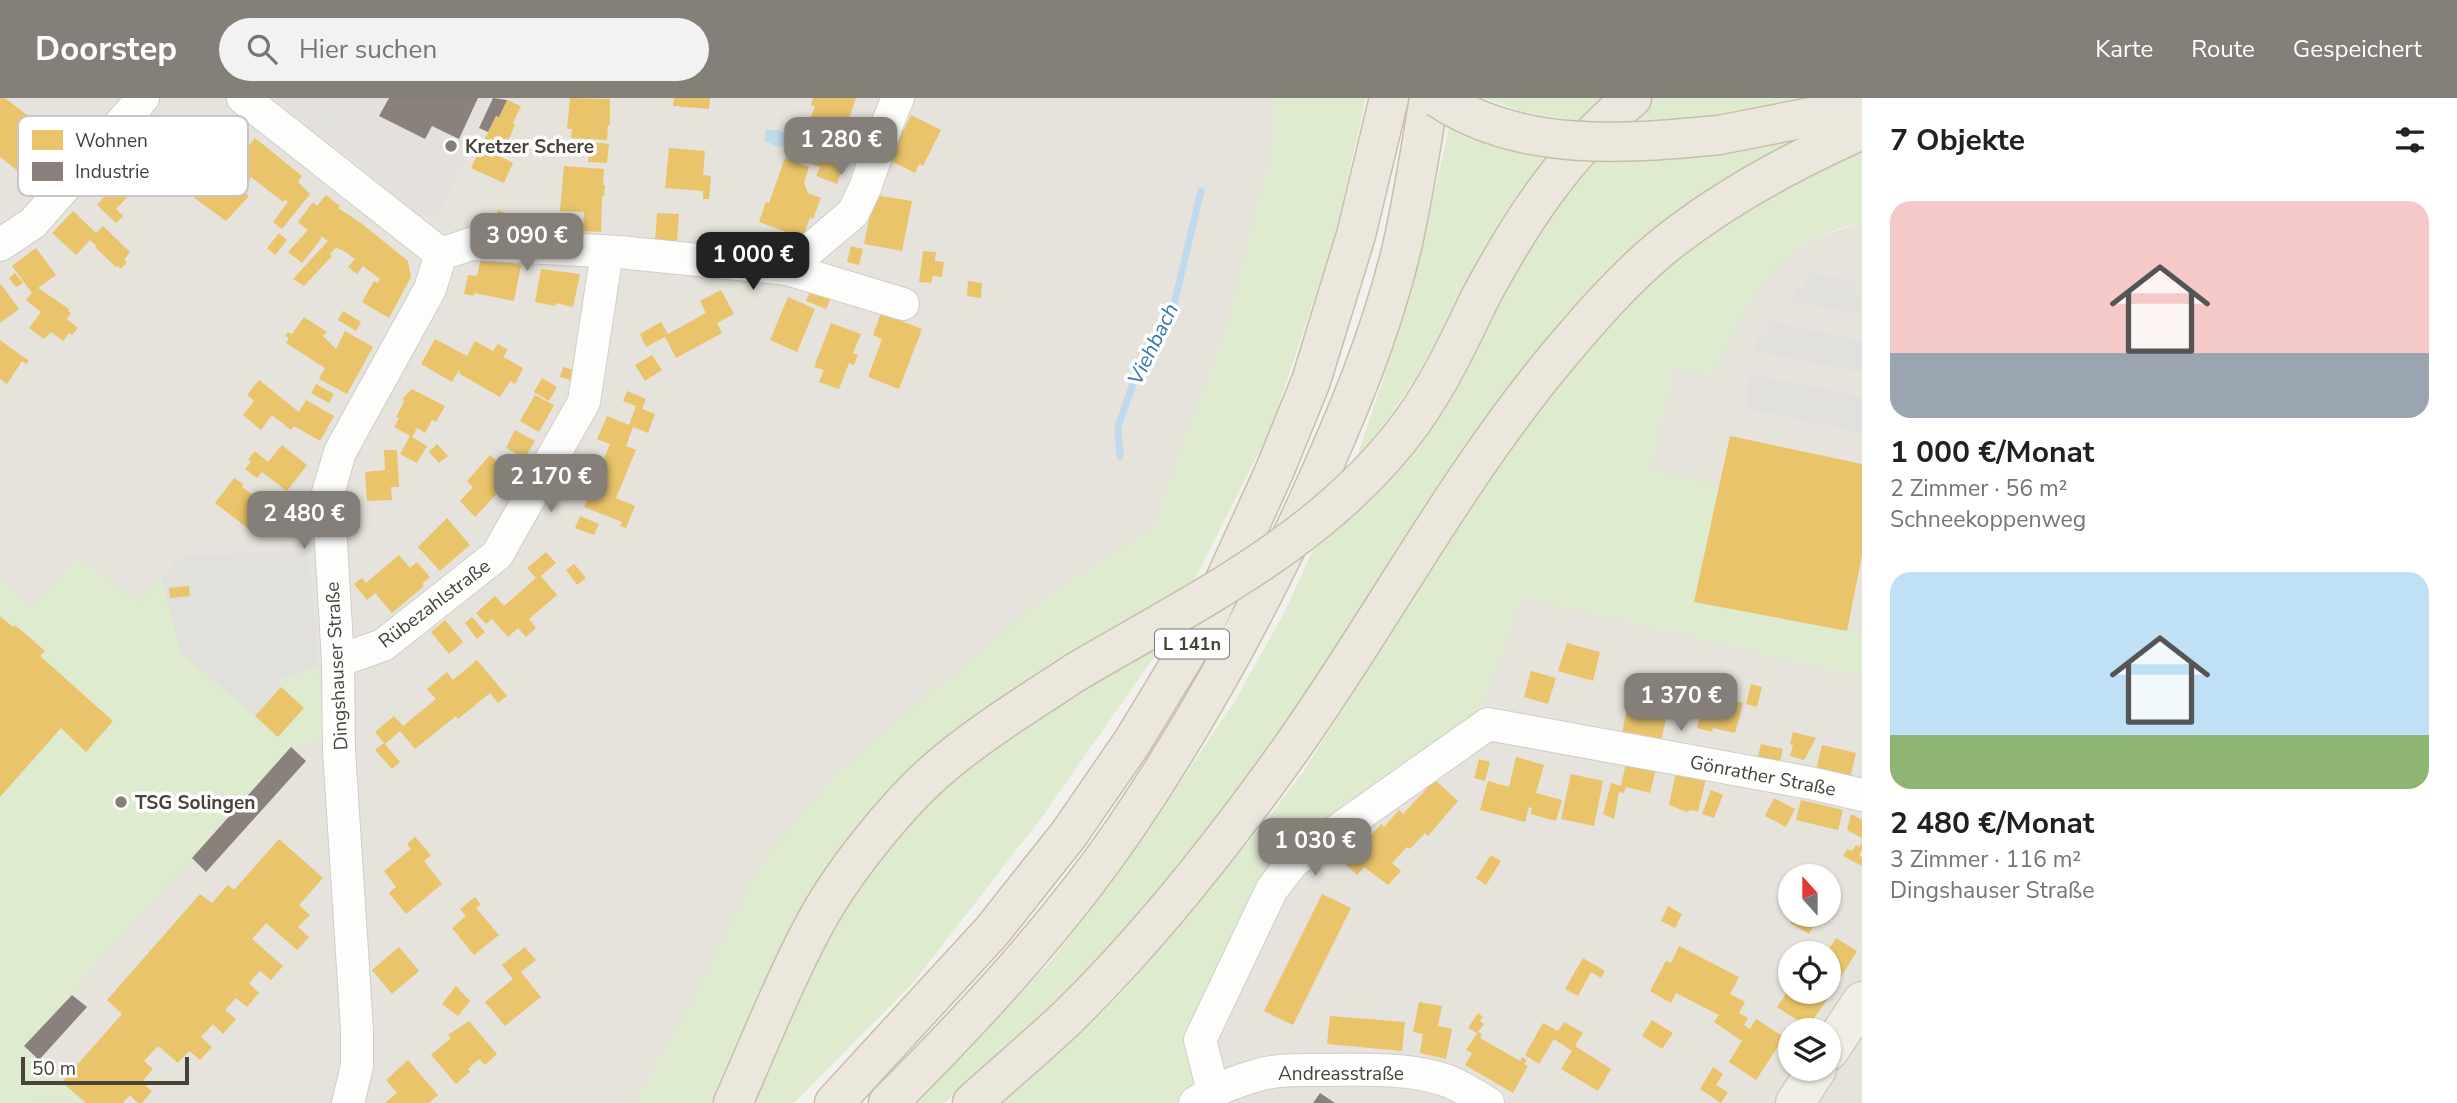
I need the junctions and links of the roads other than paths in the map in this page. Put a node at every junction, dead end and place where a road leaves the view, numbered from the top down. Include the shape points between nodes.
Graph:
1 (144, 98) edge
2 (243, 98) edge
3 (898, 98) edge
4 (1389, 98) edge
5 (1429, 98) edge
6 (1438, 98) edge
7 (1632, 98) edge
8 (1862, 107) edge
9 (128, 116) edge
10 (1862, 130) edge
11 (57, 196) edge
12 (0, 245) edge
13 (607, 251) junction
14 (441, 254) junction
15 (787, 269) junction
16 (903, 304) dead end
17 (338, 661) junction
18 (1862, 795) edge
19 (1862, 1001) edge
20 (1841, 1033) edge
21 (1809, 1081) edge
22 (1204, 1097) edge
23 (348, 1103) edge
24 (733, 1103) edge
25 (834, 1103) edge
26 (888, 1103) edge
27 (972, 1103) edge
28 (1488, 1103) edge
29 (1795, 1103) edge

1 - 9 street
2 - 14 street
3 - 15 street via 853,213
4 - 25 highway, L 141n via 1356,235 1311,381 1208,617 1133,741 1069,834 992,931
5 - 26 highway, L 141n via 1415,186 1380,323 1350,405 1268,587 1199,715 1123,831 1045,934
6 - 8 highway, bridge via 1493,124 1571,141 1643,142 1719,135
7 - 24 highway, bridge via 1575,153 1541,195 1508,245 1446,368 1412,422 1356,487 1280,550 984,732 943,764 870,844 813,926
10 - 27 highway via 1750,186 1702,218 1660,249 1582,327 1496,436 1291,748 1228,834 1115,968
11 - 12 street via 33,223
13 - 14 street via 471,244
13 - 15 street
13 - 17 street, Rübezahlstraße via 584,402 498,555 383,645
14 - 17 street, Dingshauser Straße via 430,289 340,452 331,478 327,508
15 - 16 street
17 - 23 street, Dingshauser Straße via 339,750 357,1030 357,1066
18 - 22 street, Gönrather Straße via 1488,724 1294,861 1281,876 1200,1040
19 - 20 main road
21 - 29 main road
22 - 28 street, Andreasstraße via 1259,1075 1284,1071 1386,1070 1449,1081

